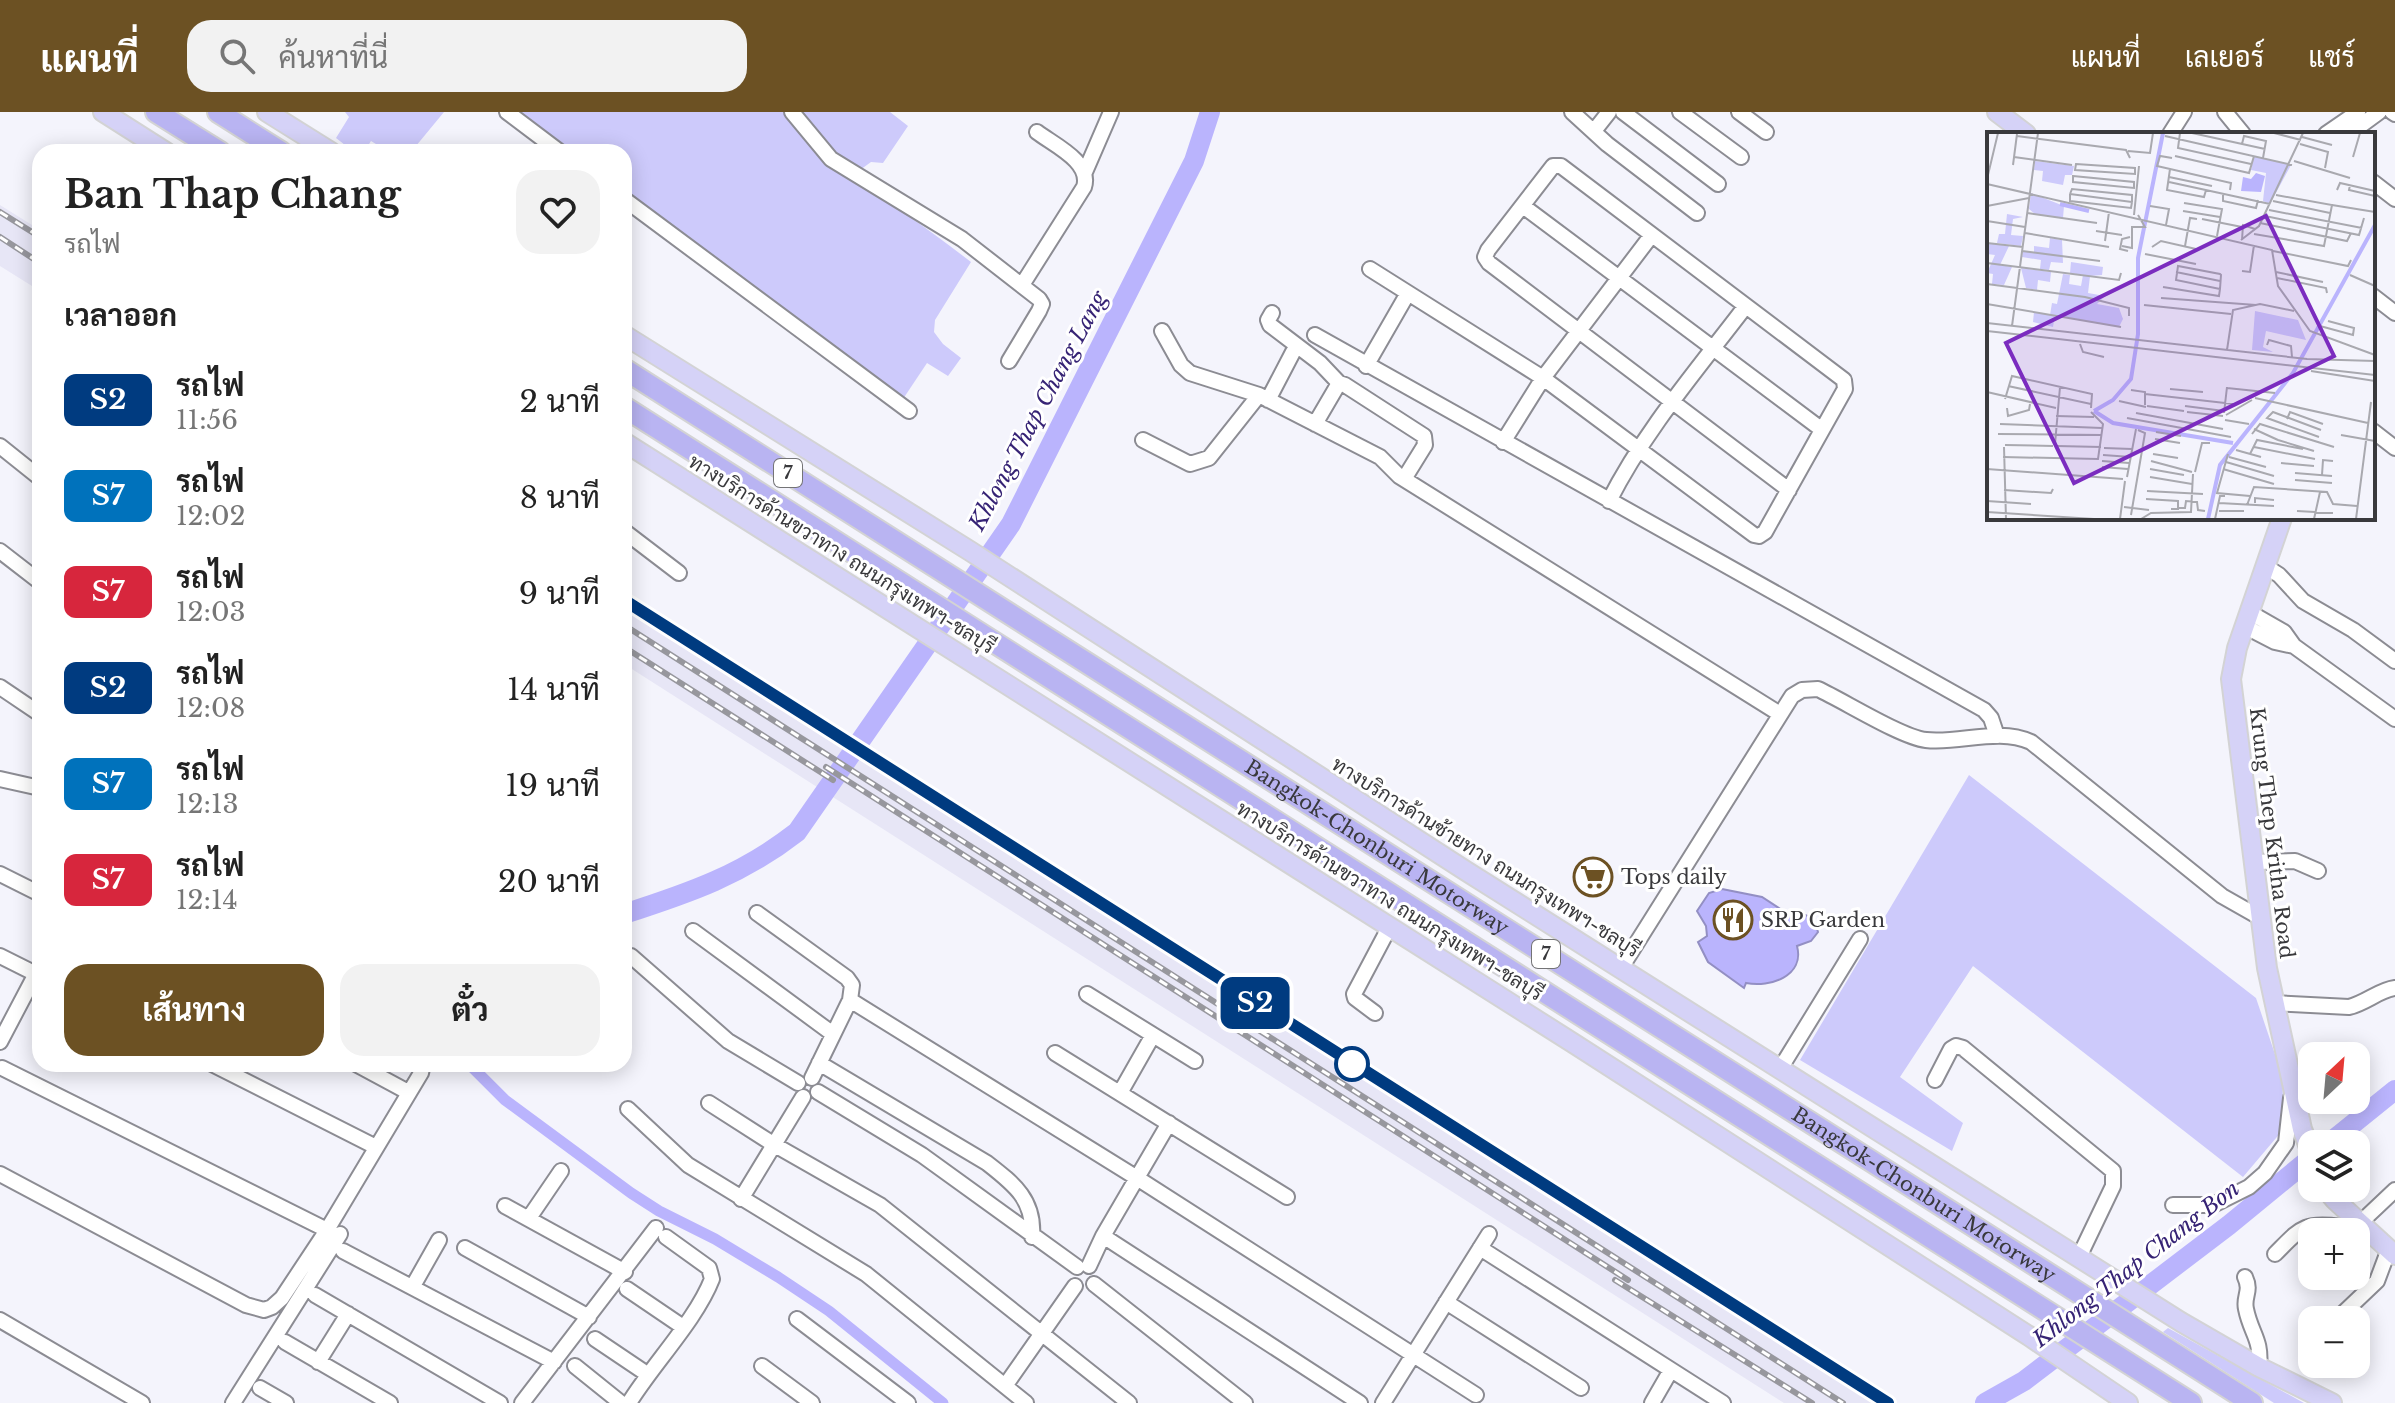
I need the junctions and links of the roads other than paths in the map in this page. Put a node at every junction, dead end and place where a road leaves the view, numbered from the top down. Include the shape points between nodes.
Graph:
1 (103, 112) edge
2 (156, 112) edge
3 (218, 112) edge
4 (267, 112) edge
5 (507, 112) edge
6 (792, 112) edge
7 (1111, 112) edge
8 (1572, 112) edge
9 (1609, 112) edge
10 (1623, 112) edge
11 (1680, 112) edge
12 (1739, 112) edge
13 (1997, 112) edge
14 (2184, 112) edge
15 (2225, 112) edge
16 (2358, 112) edge
17 (2379, 112) edge
18 (1594, 131) junction
19 (1037, 132) dead end
20 (1766, 132) dead end
21 (2023, 132) edge
22 (2171, 132) edge
23 (2241, 132) edge
24 (2329, 132) edge
25 (2352, 132) edge
26 (153, 144) edge
27 (207, 144) edge
28 (268, 144) edge
29 (318, 144) edge
30 (549, 144) edge
31 (1741, 157) dead end
32 (1085, 172) junction
33 (1718, 184) dead end
34 (2375, 184) edge
35 (2395, 199) edge
36 (632, 205) edge
37 (1523, 206) junction
38 (1697, 213) dead end
39 (1651, 236) junction
40 (1370, 269) dead end
41 (1618, 278) junction
42 (1022, 285) junction
43 (1408, 293) junction
44 (2375, 298) edge
45 (1745, 307) junction
46 (1272, 313) dead end
47 (2395, 313) edge
48 (1579, 330) junction
49 (1162, 331) dead end
50 (1315, 335) dead end
51 (632, 340) edge
52 (1713, 349) junction
53 (1293, 352) dead end
54 (1009, 361) dead end
55 (1366, 366) junction
56 (632, 374) edge
57 (1543, 378) junction
58 (1339, 383) junction
59 (1264, 398) junction
60 (1673, 401) junction
61 (909, 411) dead end
62 (632, 412) edge
63 (1315, 424) junction
64 (1821, 429) junction
65 (2375, 433) edge
66 (1143, 440) dead end
67 (1503, 442) junction
68 (0, 446) edge
69 (632, 447) edge
70 (2395, 448) edge
71 (1639, 449) junction
72 (32, 472) edge
73 (1404, 479) junction
74 (1789, 490) junction
75 (1609, 501) junction
76 (2281, 520) edge
77 (632, 537) edge
78 (0, 551) edge
79 (2265, 566) junction
80 (679, 573) dead end
81 (32, 576) edge
82 (2247, 619) junction
83 (2395, 661) edge
84 (0, 687) edge
85 (32, 709) edge
86 (1780, 714) junction
87 (2395, 719) edge
88 (1997, 736) junction
89 (0, 779) edge
90 (32, 786) edge
91 (2253, 862) junction
92 (2318, 871) dead end
93 (0, 874) edge
94 (32, 890) edge
95 (757, 913) dead end
96 (2259, 917) junction
97 (1390, 926) junction
98 (693, 931) dead end
99 (1860, 939) dead end
100 (0, 956) edge
101 (632, 957) edge
102 (1621, 968) junction
103 (32, 969) edge
104 (32, 985) edge
105 (2395, 988) edge
106 (1087, 994) dead end
107 (850, 1000) junction
108 (2273, 1003) junction
109 (1375, 1013) dead end
110 (833, 1034) junction
111 (1153, 1035) junction
112 (0, 1042) edge
113 (0, 1049) edge
114 (1055, 1053) dead end
115 (1195, 1061) dead end
116 (819, 1063) junction
117 (1780, 1069) junction
118 (1, 1070) edge
119 (228, 1072) edge
120 (371, 1072) edge
121 (419, 1072) edge
122 (1935, 1080) dead end
123 (808, 1088) junction
124 (2293, 1090) junction
125 (408, 1092) junction
126 (1120, 1093) junction
127 (709, 1103) dead end
128 (628, 1109) dead end
129 (1169, 1123) junction
130 (2302, 1130) edge
131 (773, 1144) junction
132 (376, 1147) junction
133 (561, 1171) dead end
134 (0, 1174) edge
135 (1137, 1178) junction
136 (2395, 1190) edge
137 (1287, 1197) dead end
138 (741, 1199) junction
139 (2173, 1205) dead end
140 (505, 1206) dead end
141 (529, 1218) junction
142 (2366, 1218) edge
143 (334, 1232) junction
144 (2298, 1233) edge
145 (1489, 1234) dead end
146 (1103, 1236) junction
147 (1032, 1237) junction
148 (439, 1240) dead end
149 (2370, 1240) edge
150 (465, 1248) dead end
151 (1480, 1248) junction
152 (343, 1251) dead end
153 (2392, 1252) edge
154 (2275, 1254) dead end
155 (2079, 1257) junction
156 (1083, 1267) junction
157 (625, 1272) junction
158 (2245, 1277) dead end
159 (1094, 1284) junction
160 (413, 1286) junction
161 (1075, 1286) junction
162 (627, 1289) dead end
163 (315, 1295) dead end
164 (1446, 1302) junction
165 (2351, 1306) edge
166 (348, 1314) junction
167 (589, 1317) junction
168 (797, 1319) dead end
169 (0, 1320) edge
170 (683, 1327) junction
171 (1043, 1336) junction
172 (595, 1339) dead end
173 (285, 1342) dead end
174 (1412, 1354) junction
175 (318, 1362) junction
176 (554, 1362) junction
177 (575, 1366) dead end
178 (762, 1366) dead end
179 (2259, 1367) junction
180 (1671, 1370) junction
181 (647, 1374) junction
182 (1005, 1386) junction
183 (260, 1388) dead end
184 (1581, 1388) dead end
185 (1476, 1395) dead end
186 (142, 1403) edge
187 (233, 1403) edge
188 (286, 1403) edge
189 (390, 1403) edge
190 (500, 1403) edge
191 (522, 1403) edge
192 (621, 1403) edge
193 (629, 1403) edge
194 (812, 1403) edge
195 (908, 1403) edge
196 (1026, 1403) edge
197 (1129, 1403) edge
198 (1245, 1403) edge
199 (1360, 1403) edge
200 (1383, 1403) edge
201 (1652, 1403) edge
202 (1723, 1403) edge
203 (2128, 1403) edge
204 (2191, 1403) edge
205 (2252, 1403) edge
206 (2332, 1403) edge

1 - 26 main road
2 - 27 highway
3 - 28 highway
4 - 29 main road
5 - 30 street
6 - 42 street via 831,159 962,239
7 - 32 street
8 - 18 street
9 - 18 street
10 - 33 street
11 - 31 street
12 - 20 street
13 - 21 main road
14 - 22 street
15 - 23 street
16 - 24 street
17 - 25 street
18 - 38 street
19 - 32 street
32 - 42 street via 1084,187
34 - 35 street
36 - 61 street
37 - 39 street via 1557,164
37 - 41 street
37 - 48 street via 1485,257
39 - 41 street
39 - 45 street
40 - 43 street
41 - 48 street
41 - 52 street
42 - 54 street via 1042,304
43 - 55 street
43 - 57 street
44 - 47 street
45 - 52 street
45 - 64 street via 1844,380 1845,389
46 - 58 street via 1270,325
48 - 57 street
48 - 60 street
49 - 59 street via 1190,373
50 - 55 street
51 - 102 main road, ทางบริการด้านซ้ายทาง ถนนกรุงเทพฯ-ชลบุรี
52 - 60 street
52 - 64 street
53 - 59 street
55 - 67 street
56 - 205 highway, Bangkok-Chonburi Motorway / 7
57 - 67 street
57 - 71 street
58 - 63 street
58 - 73 street via 1424,436 1425,445
59 - 63 street
59 - 66 street via 1209,458 1198,463 1190,464
60 - 71 street
60 - 74 street
62 - 204 highway, Bangkok-Chonburi Motorway / 7
63 - 73 street via 1380,457
64 - 74 street
65 - 70 street
67 - 75 street
68 - 72 street
69 - 97 main road, ทางบริการด้านขวาทาง ถนนกรุงเทพฯ-ชลบุรี
71 - 74 street via 1754,535 1765,532
71 - 75 street
73 - 86 street
75 - 88 street via 1984,710
76 - 79 main road, Krung Thep Kritha Road
77 - 80 street
78 - 81 street
79 - 82 main road, Krung Thep Kritha Road
79 - 83 street via 2303,601
82 - 87 street
82 - 91 main road, Krung Thep Kritha Road via 2231,679
84 - 85 street
86 - 88 street via 1792,696 1818,689 1923,740
86 - 102 street
88 - 96 street via 2031,742 2222,896
89 - 90 street
91 - 92 street via 2295,861
91 - 96 main road, Krung Thep Kritha Road
93 - 94 street
95 - 107 street via 847,978 852,985
96 - 108 main road, Krung Thep Kritha Road
97 - 109 street via 1354,990 1355,998
97 - 203 main road, ทางบริการด้านขวาทาง ถนนกรุงเทพฯ-ชลบุรี
98 - 110 street
99 - 117 street
100 - 103 street
101 - 123 street via 728,1041
102 - 117 main road, ทางบริการด้านซ้ายทาง ถนนกรุงเทพฯ-ชลบุรี
104 - 112 street
105 - 108 street via 2349,1007
106 - 111 street
107 - 110 street
107 - 135 street
108 - 124 main road, Krung Thep Kritha Road
110 - 116 street
111 - 115 street
111 - 126 street
113 - 118 street via 5,1059
114 - 126 street
116 - 123 street
116 - 147 street via 1001,1174 1029,1207
117 - 155 main road, ทางบริการด้านซ้ายทาง ถนนกรุงเทพฯ-ชลบุรี
118 - 143 street
119 - 132 street
120 - 125 street
121 - 125 street
122 - 155 street via 1951,1049 1960,1046 2113,1171 2113,1186
123 - 131 street
123 - 147 street via 922,1155
124 - 130 main road, Krung Thep Kritha Road
124 - 139 street via 2286,1143 2265,1173 2213,1205
125 - 132 street
126 - 129 street
127 - 131 street
128 - 138 street via 688,1165
129 - 135 street
129 - 137 street
131 - 138 street
131 - 171 street via 880,1205
132 - 143 street
133 - 141 street
134 - 143 street via 256,1310 282,1298
135 - 146 street
135 - 174 street
136 - 142 street
138 - 182 street via 866,1274
140 - 141 street
141 - 157 street
143 - 187 street
144 - 154 street
145 - 151 street
146 - 156 street
146 - 199 street
147 - 156 street
148 - 160 street
149 - 153 main road
150 - 167 street
151 - 164 street
151 - 180 street
152 - 160 street
153 - 165 street via 2377,1281
155 - 179 main road, ทางบริการด้านซ้ายทาง ถนนกรุงเทพฯ-ชลบุรี
156 - 159 street via 1096,1276
156 - 161 street via 1072,1278
157 - 167 street
157 - 170 street via 661,1233 709,1268 709,1286
158 - 179 street via 2246,1308 2261,1348
159 - 161 street
159 - 198 street
160 - 176 street
161 - 171 street
162 - 170 street
163 - 166 street
164 - 174 street
164 - 184 street
166 - 175 street
166 - 190 street
167 - 176 street
168 - 195 street
169 - 186 street
170 - 181 street
171 - 182 street
171 - 197 street
172 - 181 street
173 - 175 street
174 - 185 street
174 - 200 street
175 - 189 street
176 - 191 street
177 - 192 street
178 - 194 street
179 - 206 main road, ทางบริการด้านซ้ายทาง ถนนกรุงเทพฯ-ชลบุรี
180 - 201 street
180 - 202 street
181 - 193 street
182 - 196 street
183 - 188 street

